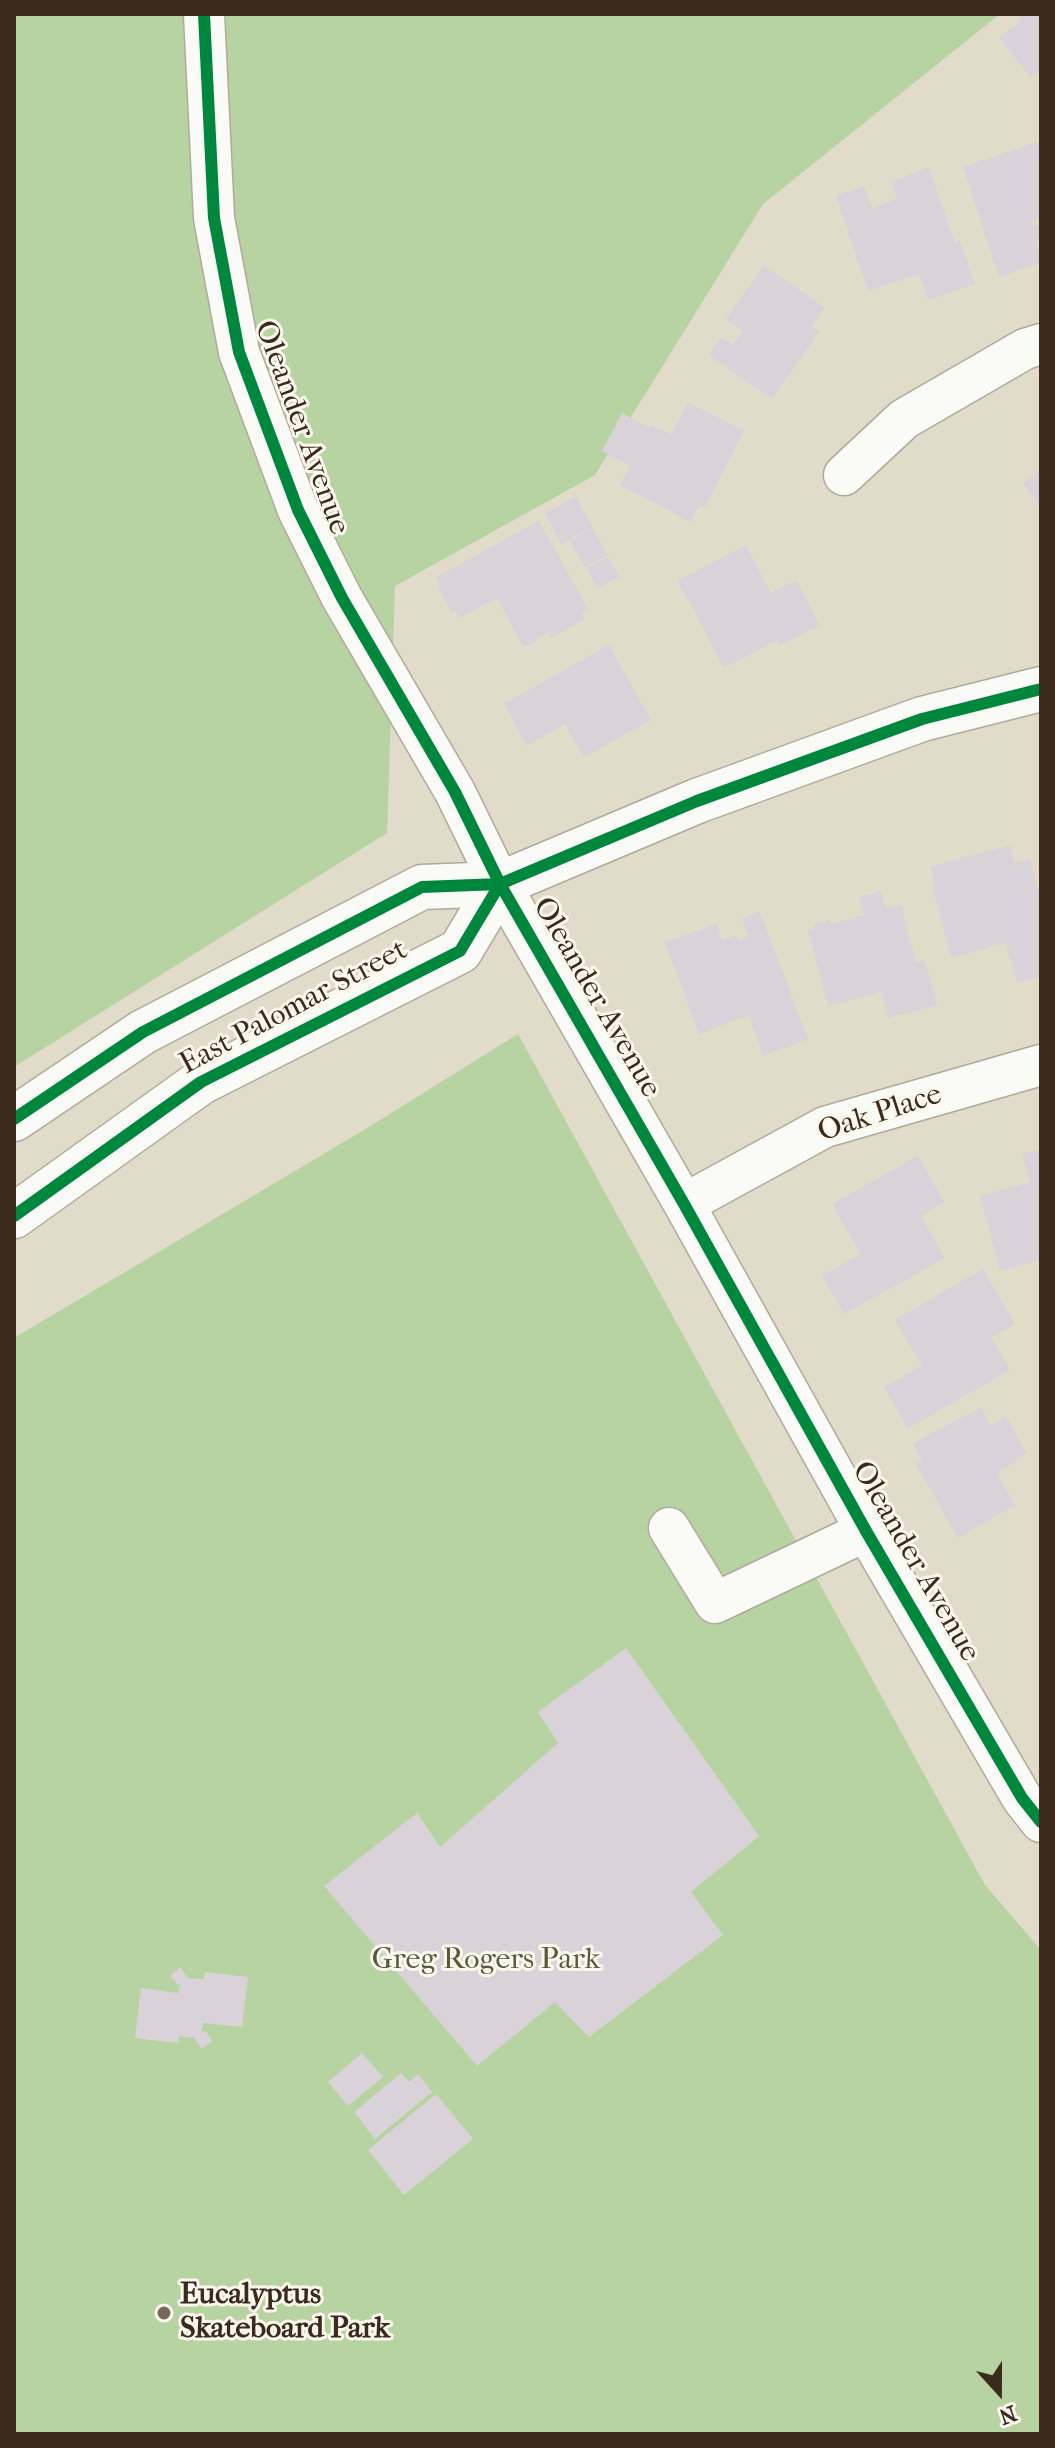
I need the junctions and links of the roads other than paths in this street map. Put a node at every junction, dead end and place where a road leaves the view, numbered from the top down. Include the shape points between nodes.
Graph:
1 (204, 14) edge
2 (1041, 344) edge
3 (844, 475) dead end
4 (1041, 689) edge
5 (500, 884) junction
6 (1041, 1065) edge
7 (14, 1119) edge
8 (684, 1204) junction
9 (14, 1216) edge
10 (669, 1528) dead end
11 (866, 1531) junction
12 (1041, 1822) edge

1 - 5 street, Oleander Avenue via 214,218 239,352 298,510 342,598 455,792
2 - 3 street via 904,419
4 - 5 main road, East Palomar Street via 922,719 697,801
5 - 7 main road, East Palomar Street via 422,887 143,1032
5 - 8 street, Oleander Avenue
5 - 9 main road, East Palomar Street via 460,951 201,1082
6 - 8 street, Oak Place via 825,1127
8 - 11 street, Oleander Avenue
10 - 11 street via 715,1603
11 - 12 street, Oleander Avenue

